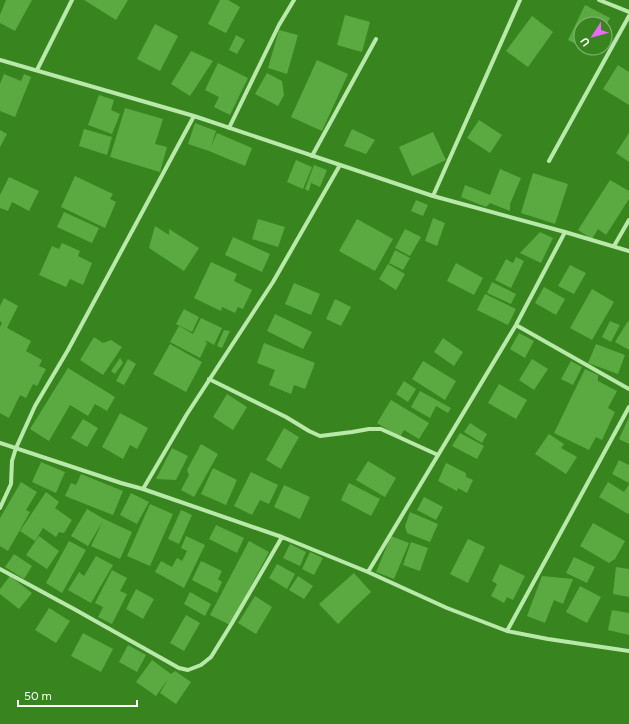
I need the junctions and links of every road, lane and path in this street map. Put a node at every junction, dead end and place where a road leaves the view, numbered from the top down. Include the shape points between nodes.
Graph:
1 (72, 0) edge
2 (294, 0) edge
3 (520, 0) edge
4 (599, 0) edge
5 (629, 12) edge
6 (629, 16) edge
7 (376, 39) dead end
8 (0, 60) edge
9 (37, 70) junction
10 (194, 116) junction
11 (229, 128) junction
12 (312, 156) junction
13 (549, 161) dead end
14 (340, 165) junction
15 (434, 196) junction
16 (629, 220) edge
17 (565, 232) junction
18 (614, 246) junction
19 (629, 251) edge
20 (516, 325) junction
21 (209, 379) junction
22 (629, 389) edge
23 (629, 408) edge
24 (0, 443) edge
25 (16, 448) junction
26 (438, 455) junction
27 (143, 489) junction
28 (0, 508) edge
29 (282, 537) junction
30 (0, 569) edge
31 (368, 572) junction
32 (507, 631) junction
33 (629, 651) edge

1 - 9 street
2 - 11 street via 279,25
3 - 15 street
4 - 5 street
6 - 13 street
7 - 12 street
8 - 9 street
9 - 10 street
10 - 11 street
10 - 25 street via 35,406
11 - 12 street
12 - 14 street
14 - 15 street
14 - 21 street via 273,282
15 - 17 street
16 - 18 street
17 - 18 street
17 - 20 street
18 - 19 street
20 - 22 street
20 - 26 street
21 - 26 street via 320,436 381,429
21 - 27 street
23 - 32 street
24 - 25 street
25 - 27 street
25 - 28 street via 12,461 11,484
26 - 31 street
27 - 29 street
29 - 30 street via 211,656 188,670 179,668
29 - 31 street
31 - 32 street via 447,608
32 - 33 street

